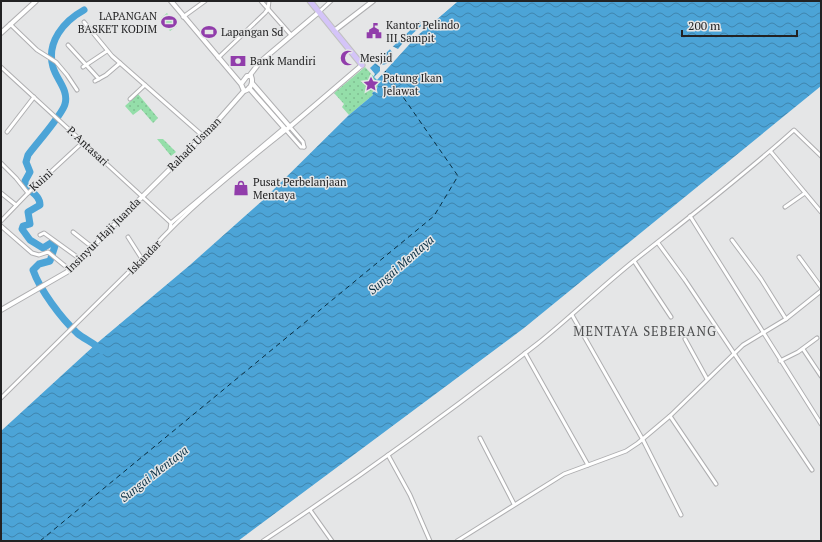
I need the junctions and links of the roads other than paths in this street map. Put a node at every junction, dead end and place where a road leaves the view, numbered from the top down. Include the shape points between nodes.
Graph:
1 (36, 1) edge
2 (171, 1) edge
3 (205, 1) edge
4 (261, 1) edge
5 (269, 1) edge
6 (310, 1) edge
7 (331, 1) edge
8 (373, 1) edge
9 (268, 9) junction
10 (318, 12) junction
11 (183, 17) junction
12 (84, 22) dead end
13 (10, 24) junction
14 (334, 30) junction
15 (1, 33) edge
16 (291, 35) junction
17 (68, 45) dead end
18 (107, 51) junction
19 (217, 58) junction
20 (120, 63) junction
21 (87, 64) junction
22 (362, 65) joint
23 (1, 67) edge
24 (83, 67) dead end
25 (250, 75) junction
26 (99, 79) junction
27 (95, 81) dead end
28 (252, 83) junction
29 (241, 84) junction
30 (145, 85) junction
31 (249, 88) junction
32 (76, 90) dead end
33 (244, 91) junction
34 (34, 97) junction
35 (130, 99) dead end
36 (287, 128) junction
37 (6, 132) dead end
38 (203, 136) junction
39 (83, 142) junction
40 (771, 152) junction
41 (821, 156) edge
42 (1, 163) edge
43 (28, 192) junction
44 (1, 193) edge
45 (805, 193) junction
46 (142, 195) junction
47 (16, 205) junction
48 (785, 207) dead end
49 (821, 212) edge
50 (690, 216) junction
51 (1, 221) edge
52 (170, 223) junction
53 (1, 226) edge
54 (170, 229) junction
55 (73, 232) dead end
56 (40, 235) dead end
57 (128, 237) dead end
58 (732, 240) dead end
59 (658, 243) junction
60 (92, 247) junction
61 (799, 257) dead end
62 (80, 259) junction
63 (142, 259) junction
64 (634, 260) junction
65 (70, 270) junction
66 (821, 287) edge
67 (821, 291) edge
68 (1, 310) edge
69 (572, 315) junction
70 (671, 317) dead end
71 (786, 319) junction
72 (762, 333) junction
73 (817, 338) dead end
74 (685, 340) dead end
75 (803, 349) junction
76 (525, 353) junction
77 (734, 353) junction
78 (780, 361) junction
79 (821, 376) edge
80 (707, 379) junction
81 (1, 397) edge
82 (670, 416) junction
83 (821, 424) edge
84 (480, 438) dead end
85 (643, 440) junction
86 (388, 455) junction
87 (588, 464) junction
88 (812, 470) dead end
89 (716, 484) dead end
90 (514, 504) junction
91 (310, 510) junction
92 (681, 515) dead end
93 (263, 541) edge
94 (332, 541) edge
95 (430, 541) edge
96 (456, 541) edge

1 - 13 street
2 - 11 street
3 - 11 street
4 - 9 street
5 - 9 street
6 - 10 highway
7 - 10 street
8 - 14 street
9 - 16 street
9 - 19 street
10 - 14 highway
10 - 16 street
11 - 19 street
12 - 18 street
13 - 15 street
13 - 32 street via 37,50 52,60 65,73
14 - 22 highway
16 - 25 street via 259,63
17 - 21 street
18 - 20 street
18 - 21 street
19 - 29 street
20 - 26 street
20 - 30 street
21 - 24 street
21 - 26 street
22 - 36 street, Iskandar
23 - 34 street, P. Antasari
25 - 28 street
25 - 29 street
26 - 27 street
28 - 31 street
28 - 36 street
29 - 33 street
30 - 35 street
30 - 38 street
31 - 33 street, Rahadi Usman
31 - 36 street
33 - 38 street, Rahadi Usman
34 - 37 street
34 - 39 street, P. Antasari
36 - 36 street via 303,142 304,147 301,147
36 - 52 street, Iskandar
36 - 54 street, Iskandar
38 - 46 street, Rahadi Usman
39 - 43 street, Kuini
39 - 46 street, P. Antasari
40 - 41 street via 795,130
40 - 45 street
40 - 50 street
42 - 43 street
43 - 47 street, Kuini
44 - 47 street
45 - 48 street
45 - 49 street
46 - 52 street, P. Antasari
46 - 60 street, Insinyur Haji Juanda
47 - 51 street, Kuini
50 - 59 street
50 - 72 street
52 - 54 street
53 - 65 street via 32,253 39,255 46,252
54 - 63 street, Iskandar
55 - 60 street
56 - 62 street via 44,233
57 - 63 street
58 - 71 street
59 - 64 street
59 - 77 street
60 - 62 street, Insinyur Haji Juanda
61 - 66 street
62 - 65 street, Insinyur Haji Juanda
63 - 81 street, Iskandar
64 - 69 street
64 - 70 street
65 - 68 street, Insinyur Haji Juanda
67 - 71 street
69 - 76 street
69 - 85 street
71 - 72 street
72 - 77 street
72 - 78 street
73 - 75 street
74 - 80 street
75 - 78 street
75 - 79 street
76 - 86 street
76 - 87 street
77 - 80 street
77 - 88 street
78 - 83 street
80 - 82 street
82 - 85 street
82 - 89 street
84 - 90 street
85 - 87 street via 626,451
85 - 92 street
86 - 91 street
86 - 95 street
87 - 90 street via 564,474
90 - 96 street
91 - 93 street
91 - 94 street

